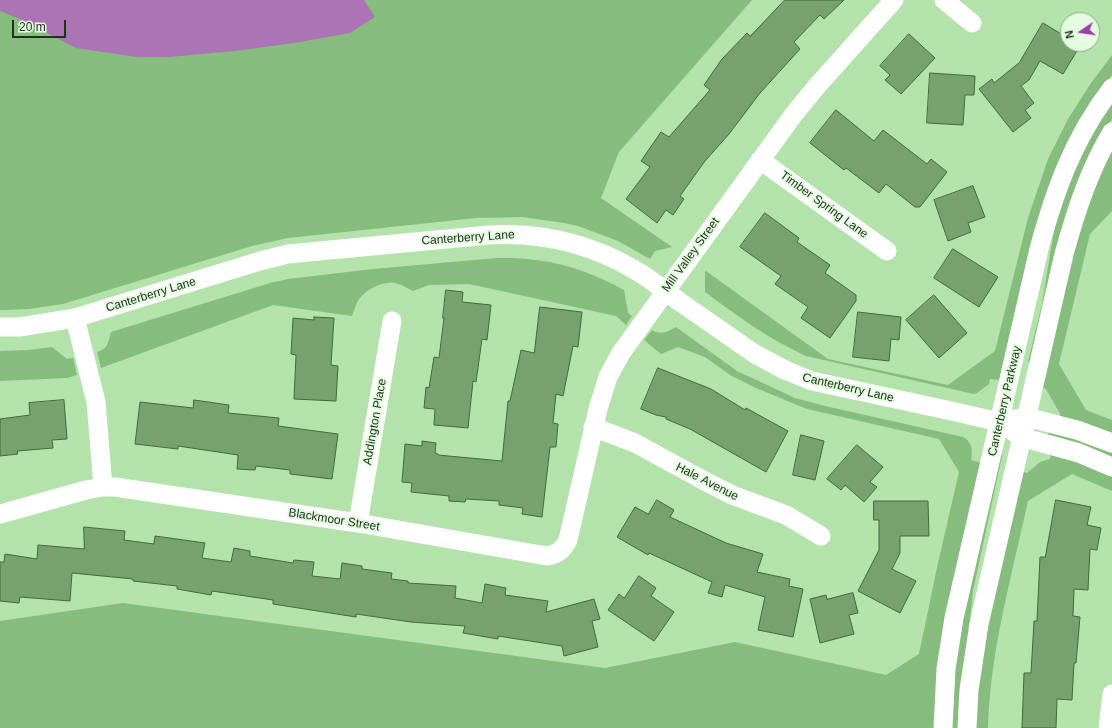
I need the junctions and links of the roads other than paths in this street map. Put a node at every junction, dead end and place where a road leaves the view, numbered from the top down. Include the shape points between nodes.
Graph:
1 (894, 0) edge
2 (944, 0) edge
3 (972, 23) dead end
4 (1112, 88) edge
5 (1112, 132) edge
6 (760, 160) junction
7 (887, 251) dead end
8 (665, 291) junction
9 (75, 318) junction
10 (392, 321) dead end
11 (0, 327) edge
12 (1026, 416) junction
13 (999, 422) junction
14 (593, 427) junction
15 (1021, 437) junction
16 (1112, 443) edge
17 (1112, 467) edge
18 (103, 487) junction
19 (0, 514) edge
20 (358, 523) junction
21 (821, 536) dead end
22 (564, 549) joint
23 (1112, 694) edge
24 (943, 728) edge
25 (967, 728) edge
26 (1108, 728) edge

1 - 6 street, Mill Valley Street via 817,86
2 - 3 street
4 - 13 street, Canterberry Parkway via 1080,137 1054,199
5 - 12 street, Canterberry Parkway via 1096,160 1074,217
6 - 7 street, Timber Spring Lane
6 - 8 street, Mill Valley Street
8 - 9 street, Canterberry Lane via 637,270 591,249 535,235 507,234 288,254
8 - 13 street, Canterberry Lane via 760,357 797,376 822,384
8 - 14 street, Mill Valley Street via 613,365
9 - 11 street, Canterberry Lane via 20,327
9 - 18 street via 96,402
10 - 20 street, Addington Place
12 - 13 street, Canterberry Lane
12 - 15 street, Canterberry Parkway
12 - 16 street, Canterberry Lane
13 - 15 street, Canterberry Lane
13 - 24 street, Canterberry Parkway via 952,633
14 - 21 street, Hale Avenue via 635,443 732,495 786,515
14 - 22 street, Mill Valley Street
15 - 17 street, Canterberry Lane via 1079,453
15 - 25 street, Canterberry Parkway via 978,630 969,690
18 - 19 street, Blackmoor Street
18 - 20 street, Blackmoor Street
20 - 22 street, Blackmoor Street via 547,556
23 - 26 street

